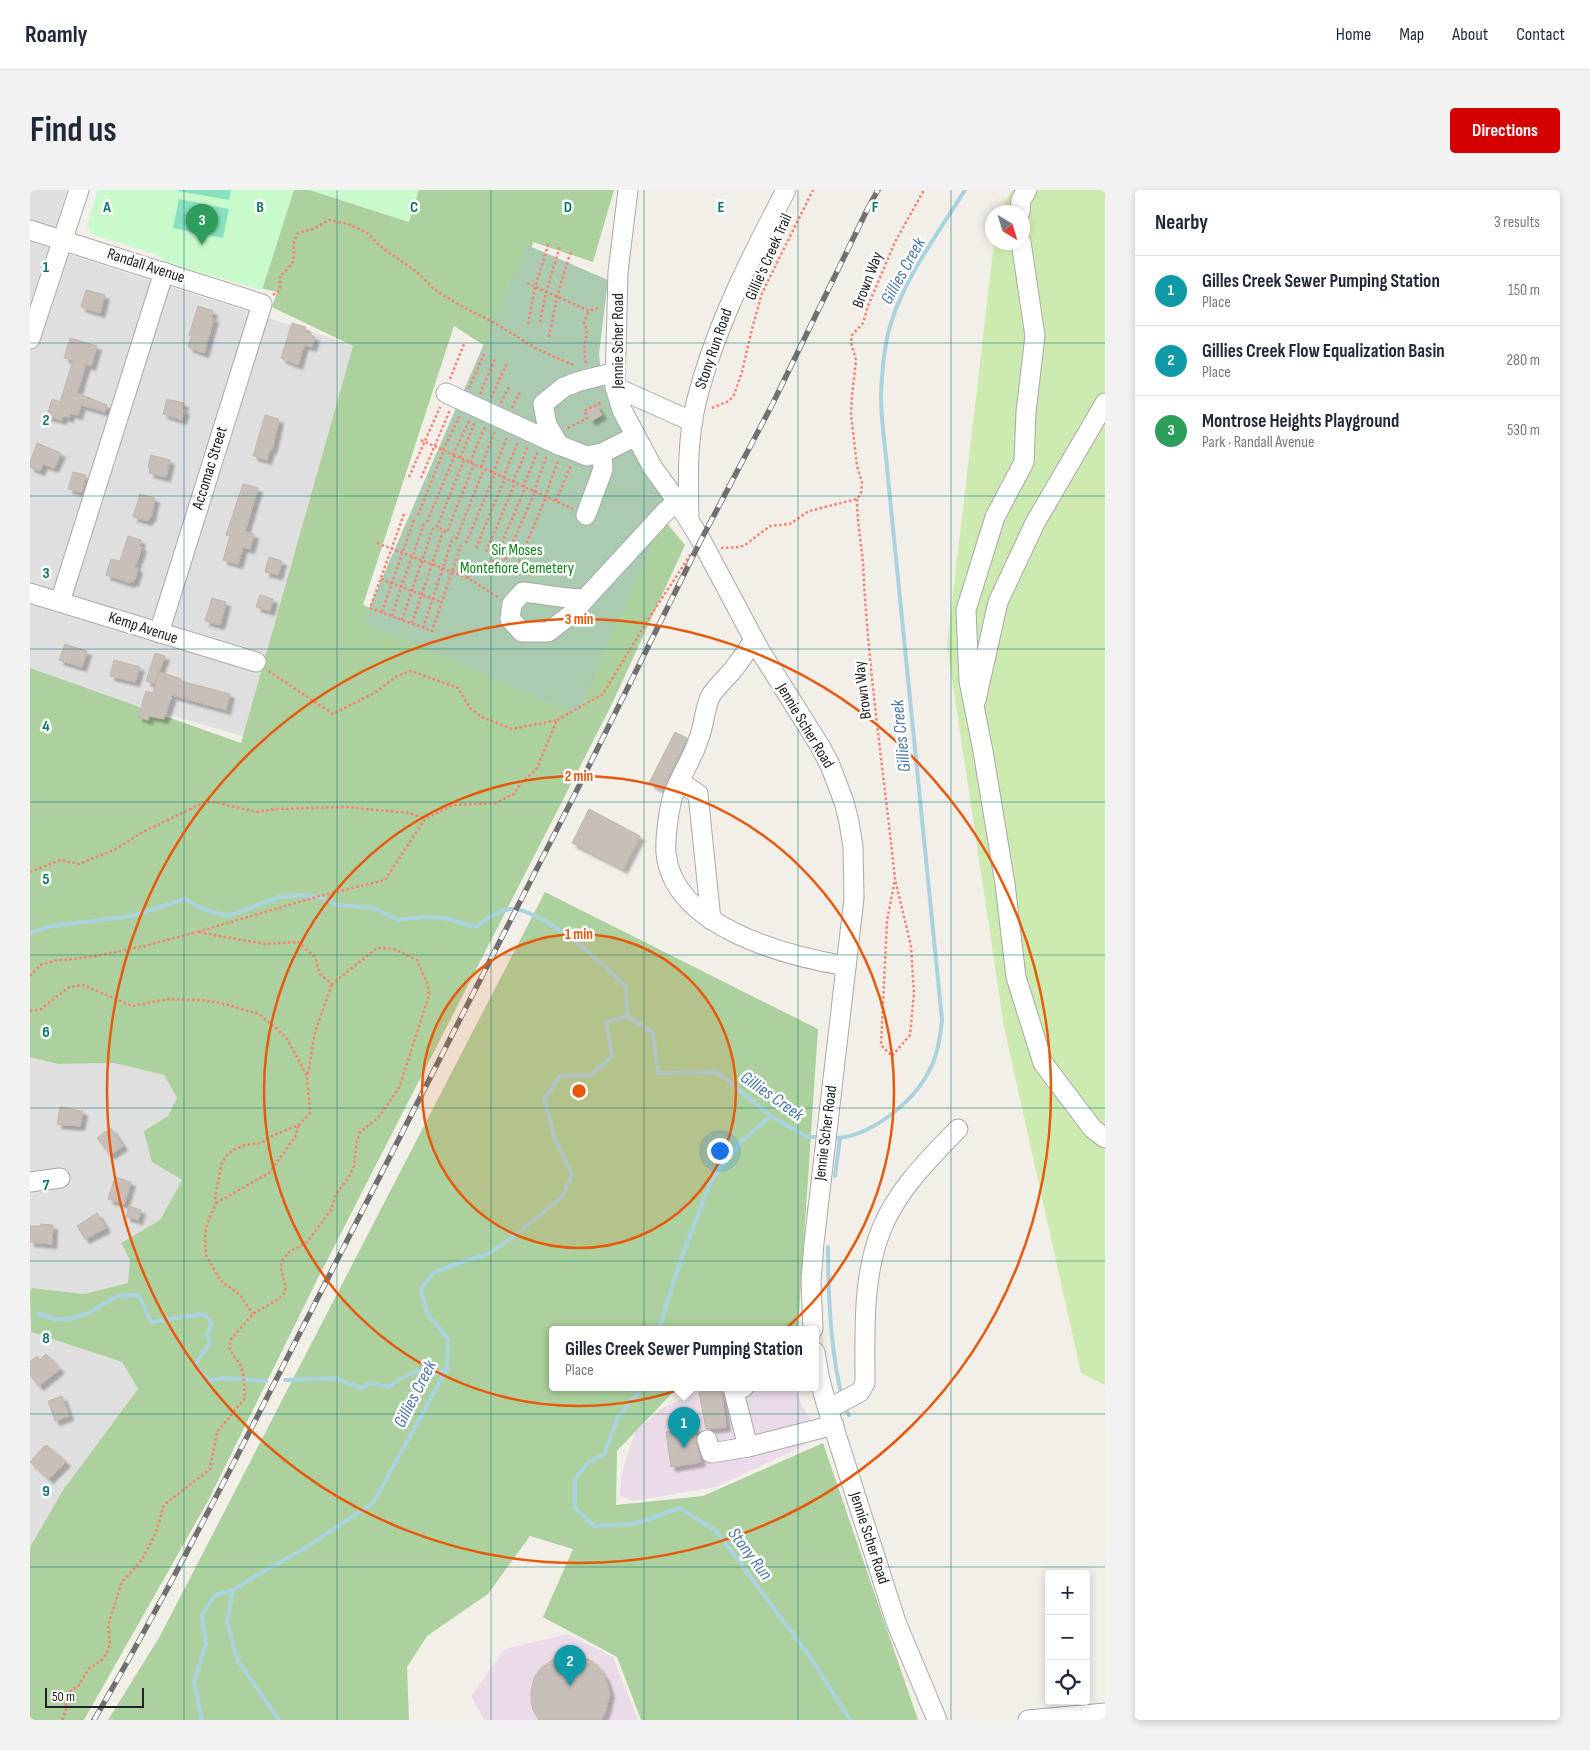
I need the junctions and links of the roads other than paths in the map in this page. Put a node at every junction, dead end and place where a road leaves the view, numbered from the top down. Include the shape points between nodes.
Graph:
1 (78, 190) edge
2 (628, 190) edge
3 (786, 190) edge
4 (1027, 190) edge
5 (1021, 205) edge
6 (30, 230) edge
7 (63, 240) junction
8 (1022, 250) edge
9 (164, 272) junction
10 (262, 304) joint
11 (30, 339) edge
12 (616, 380) junction
13 (1105, 403) edge
14 (693, 422) junction
15 (636, 436) junction
16 (602, 453) junction
17 (677, 501) junction
18 (586, 515) road end
19 (689, 521) junction
20 (30, 593) edge
21 (586, 599) junction
22 (60, 602) junction
23 (159, 633) junction
24 (754, 640) junction
25 (256, 662) road end
26 (974, 708) junction
27 (680, 782) junction
28 (711, 920) junction
29 (846, 966) junction
30 (958, 1129) dead end
31 (1105, 1138) edge
32 (60, 1178) dead end
33 (30, 1182) edge
34 (813, 1326) edge
35 (819, 1376) edge
36 (736, 1391) edge
37 (831, 1417) junction
38 (708, 1440) dead end
39 (748, 1447) junction
40 (1105, 1713) edge
41 (1048, 1719) edge
42 (937, 1720) edge
43 (1028, 1720) edge

1 - 7 street
2 - 12 street, Jennie Scher Road via 618,272
3 - 14 street, Stony Run Road via 733,296 715,342
4 - 5 street
6 - 7 street, Randall Avenue
7 - 9 street, Randall Avenue
7 - 11 street
8 - 26 street via 1035,336 1024,462 995,517 966,610 969,681
9 - 10 street, Randall Avenue
9 - 22 street
10 - 23 street, Accomac Street
12 - 14 street
12 - 15 street, Jennie Scher Road via 622,410
12 - 16 street via 580,381 564,387 543,404 547,425 508,421 586,456
13 - 26 street via 1036,524 998,602
14 - 19 street, Stony Run Road via 688,472
15 - 16 street
15 - 17 street, Jennie Scher Road via 653,468
16 - 18 street via 603,469
17 - 19 street, Jennie Scher Road
17 - 21 street
19 - 24 street, Jennie Scher Road
20 - 22 street, Kemp Avenue
21 - 21 street via 548,632 522,632 510,619 512,604 523,592
22 - 23 street, Kemp Avenue
23 - 25 street, Kemp Avenue
24 - 27 street via 710,697 698,741
24 - 29 street, Jennie Scher Road via 820,746 844,802 854,869
26 - 31 street via 1005,884 1016,977 1043,1063 1093,1129
27 - 28 street via 698,794
27 - 28 street via 668,824 666,853 674,881 686,899
28 - 29 street via 782,952
29 - 34 street, Jennie Scher Road via 811,1281
30 - 37 street via 922,1166 898,1198 882,1228 870,1273 865,1316 865,1383 860,1392
32 - 33 street
35 - 37 street, Jennie Scher Road
36 - 39 street
37 - 39 street
37 - 42 street, Jennie Scher Road via 896,1622
38 - 39 street via 711,1453
40 - 41 street
41 - 43 street

